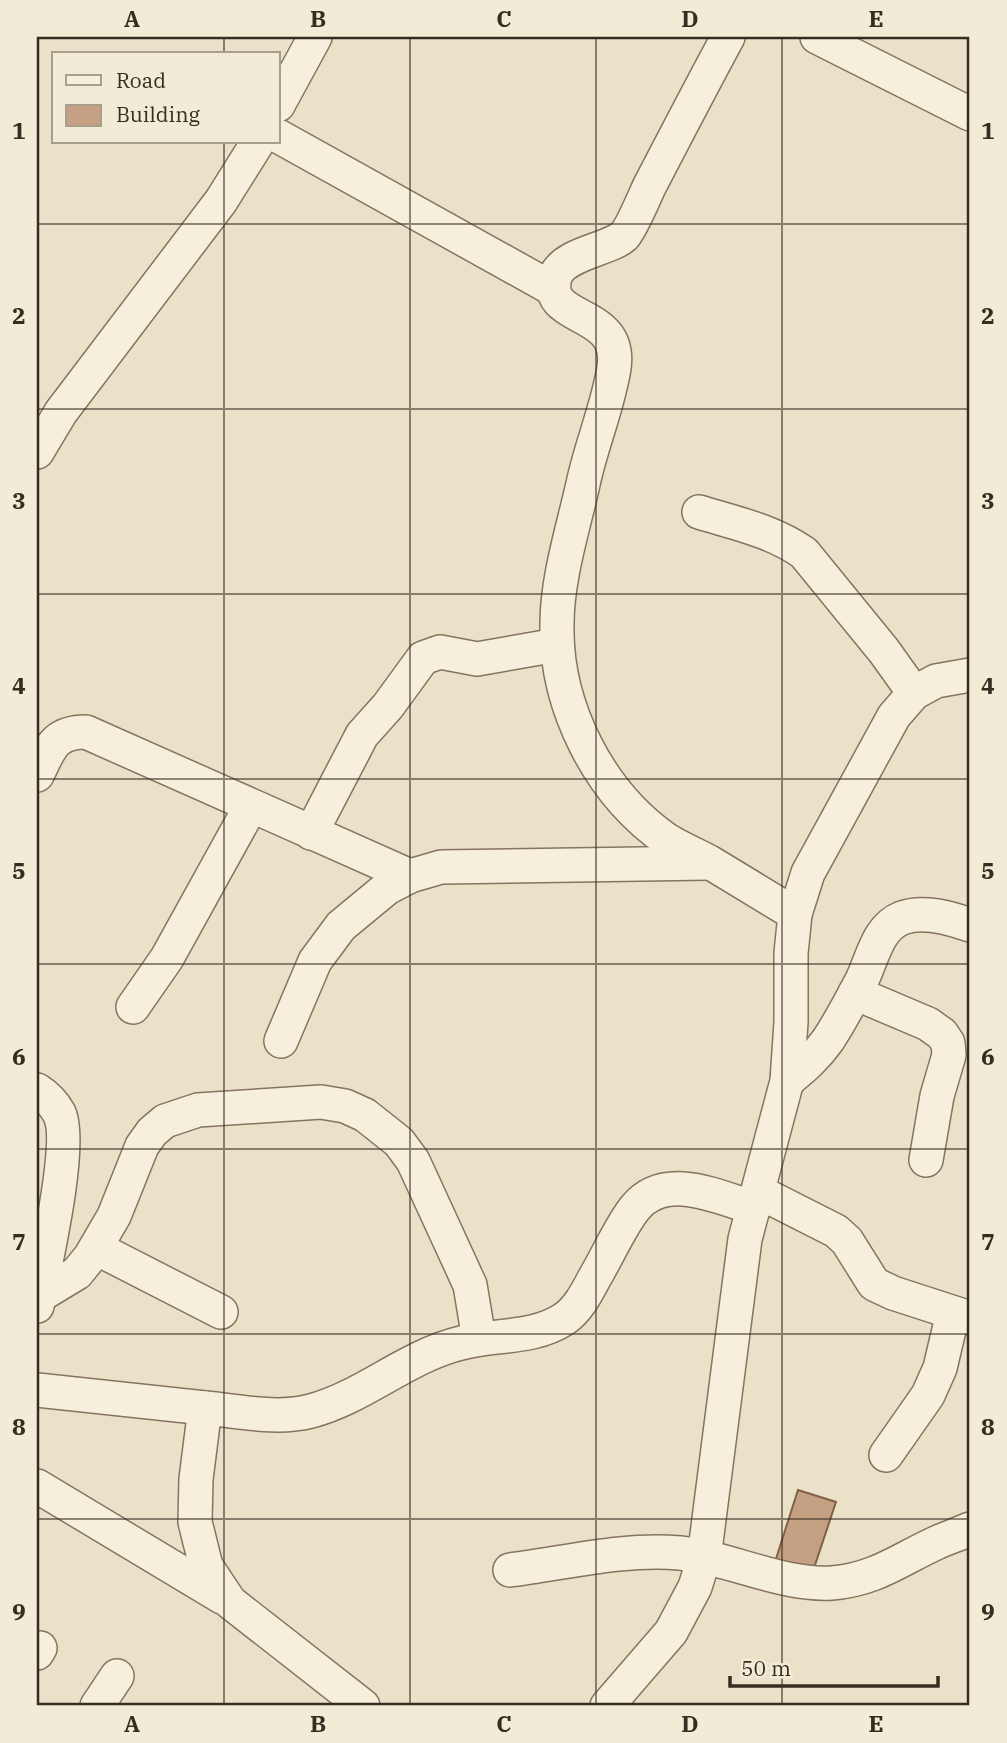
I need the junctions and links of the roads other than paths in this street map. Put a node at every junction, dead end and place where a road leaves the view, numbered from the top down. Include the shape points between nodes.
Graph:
1 (315, 37) edge
2 (728, 37) edge
3 (817, 37) edge
4 (280, 101) edge
5 (970, 114) edge
6 (280, 137) edge
7 (257, 144) edge
8 (553, 289) junction
9 (37, 452) edge
10 (699, 512) dead end
11 (557, 645) junction
12 (970, 676) edge
13 (914, 693) junction
14 (37, 775) edge
15 (251, 806) junction
16 (311, 833) junction
17 (710, 863) junction
18 (410, 876) junction
19 (795, 914) junction
20 (970, 925) edge
21 (855, 993) junction
22 (133, 1007) dead end
23 (281, 1041) dead end
24 (786, 1081) junction
25 (37, 1090) edge
26 (926, 1160) dead end
27 (757, 1200) junction
28 (96, 1248) junction
29 (38, 1301) edge
30 (221, 1312) dead end
31 (962, 1315) edge
32 (479, 1339) junction
33 (37, 1390) edge
34 (205, 1408) junction
35 (886, 1455) dead end
36 (37, 1486) edge
37 (970, 1529) edge
38 (704, 1558) junction
39 (510, 1570) dead end
40 (230, 1602) junction
41 (117, 1676) dead end
42 (97, 1706) edge
43 (363, 1706) edge
44 (607, 1706) edge

1 - 4 street
2 - 8 street via 624,236 571,260 556,273
3 - 5 street
6 - 8 street
7 - 9 street via 221,201 61,412
8 - 11 street via 558,303 608,334 614,349 614,367 586,467 561,586
10 - 13 street via 766,533 804,553
11 - 16 street via 477,659 440,652 423,658 362,735
11 - 17 street via 573,716 589,751 621,799 668,840
12 - 13 street via 936,681
13 - 19 street via 894,716 808,873
14 - 15 street via 60,737 86,732
15 - 16 street
15 - 22 street via 167,958
16 - 18 street
17 - 18 street via 441,867
17 - 19 street
18 - 23 street via 387,888 341,926 315,961
19 - 24 street
20 - 21 street via 949,918 903,917 879,939
21 - 24 street via 811,1062
21 - 26 street via 928,1024 948,1042
24 - 27 street
25 - 29 street via 60,1114 65,1136
27 - 31 street via 836,1231 874,1284
27 - 32 street via 677,1188 654,1192 635,1207 580,1303 567,1317 550,1328
27 - 38 street via 745,1239
28 - 29 street via 77,1273
28 - 30 street
28 - 32 street via 142,1146 165,1121 198,1110 321,1102 345,1106 386,1129 413,1161 470,1285
31 - 35 street via 928,1395
32 - 34 street via 440,1349 351,1396 309,1412 283,1415
33 - 34 street
34 - 40 street via 195,1522 206,1566
36 - 40 street
37 - 38 street via 898,1564 831,1583 804,1582
38 - 39 street via 678,1553 620,1555
38 - 44 street via 695,1587 671,1632
40 - 43 street
41 - 42 street

